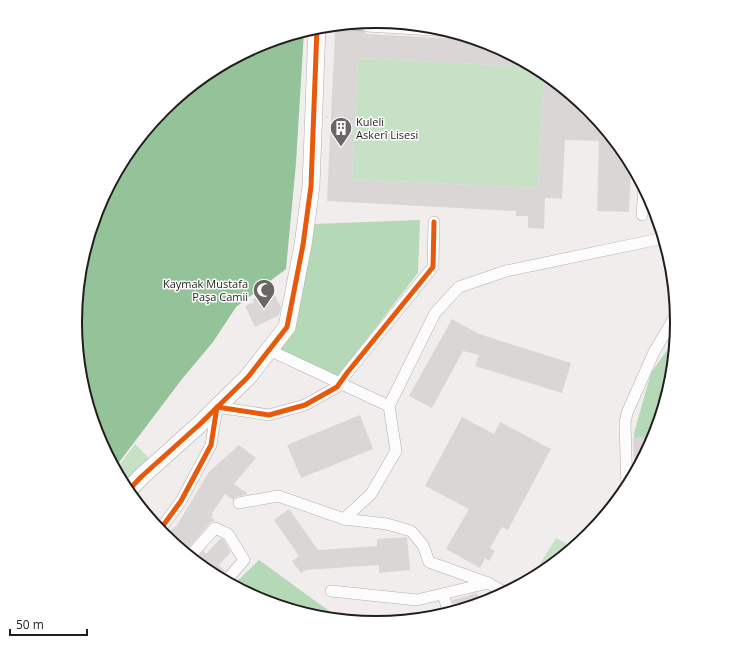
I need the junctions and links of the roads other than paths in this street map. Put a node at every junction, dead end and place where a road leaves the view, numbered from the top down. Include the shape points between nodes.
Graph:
1 (317, 34) edge
2 (643, 199) edge
3 (642, 215) dead end
4 (434, 222) dead end
5 (658, 239) edge
6 (670, 325) edge
7 (270, 350) junction
8 (340, 382) junction
9 (389, 406) junction
10 (217, 407) junction
11 (627, 477) edge
12 (132, 487) edge
13 (239, 503) dead end
14 (344, 519) junction
15 (163, 526) edge
16 (193, 553) edge
17 (229, 578) edge
18 (488, 583) junction
19 (500, 590) edge
20 (331, 592) dead end
21 (443, 594) junction
22 (447, 608) edge

1 - 7 main road via 311,186 303,245 287,328
2 - 3 street
4 - 8 street via 433,267
5 - 9 street via 506,271 459,287 435,313
6 - 11 street via 654,352 627,413
7 - 8 street
7 - 10 main road via 248,377
8 - 9 street
8 - 10 street via 337,387 305,405 269,415
9 - 14 street via 396,451 371,494
10 - 12 main road
10 - 15 street via 211,445 181,501
13 - 14 street via 278,496
14 - 18 street via 387,524 411,531 423,545 429,562
16 - 17 street via 215,528 228,534 244,560
18 - 19 street
18 - 21 street
20 - 21 street via 417,600
21 - 22 street

